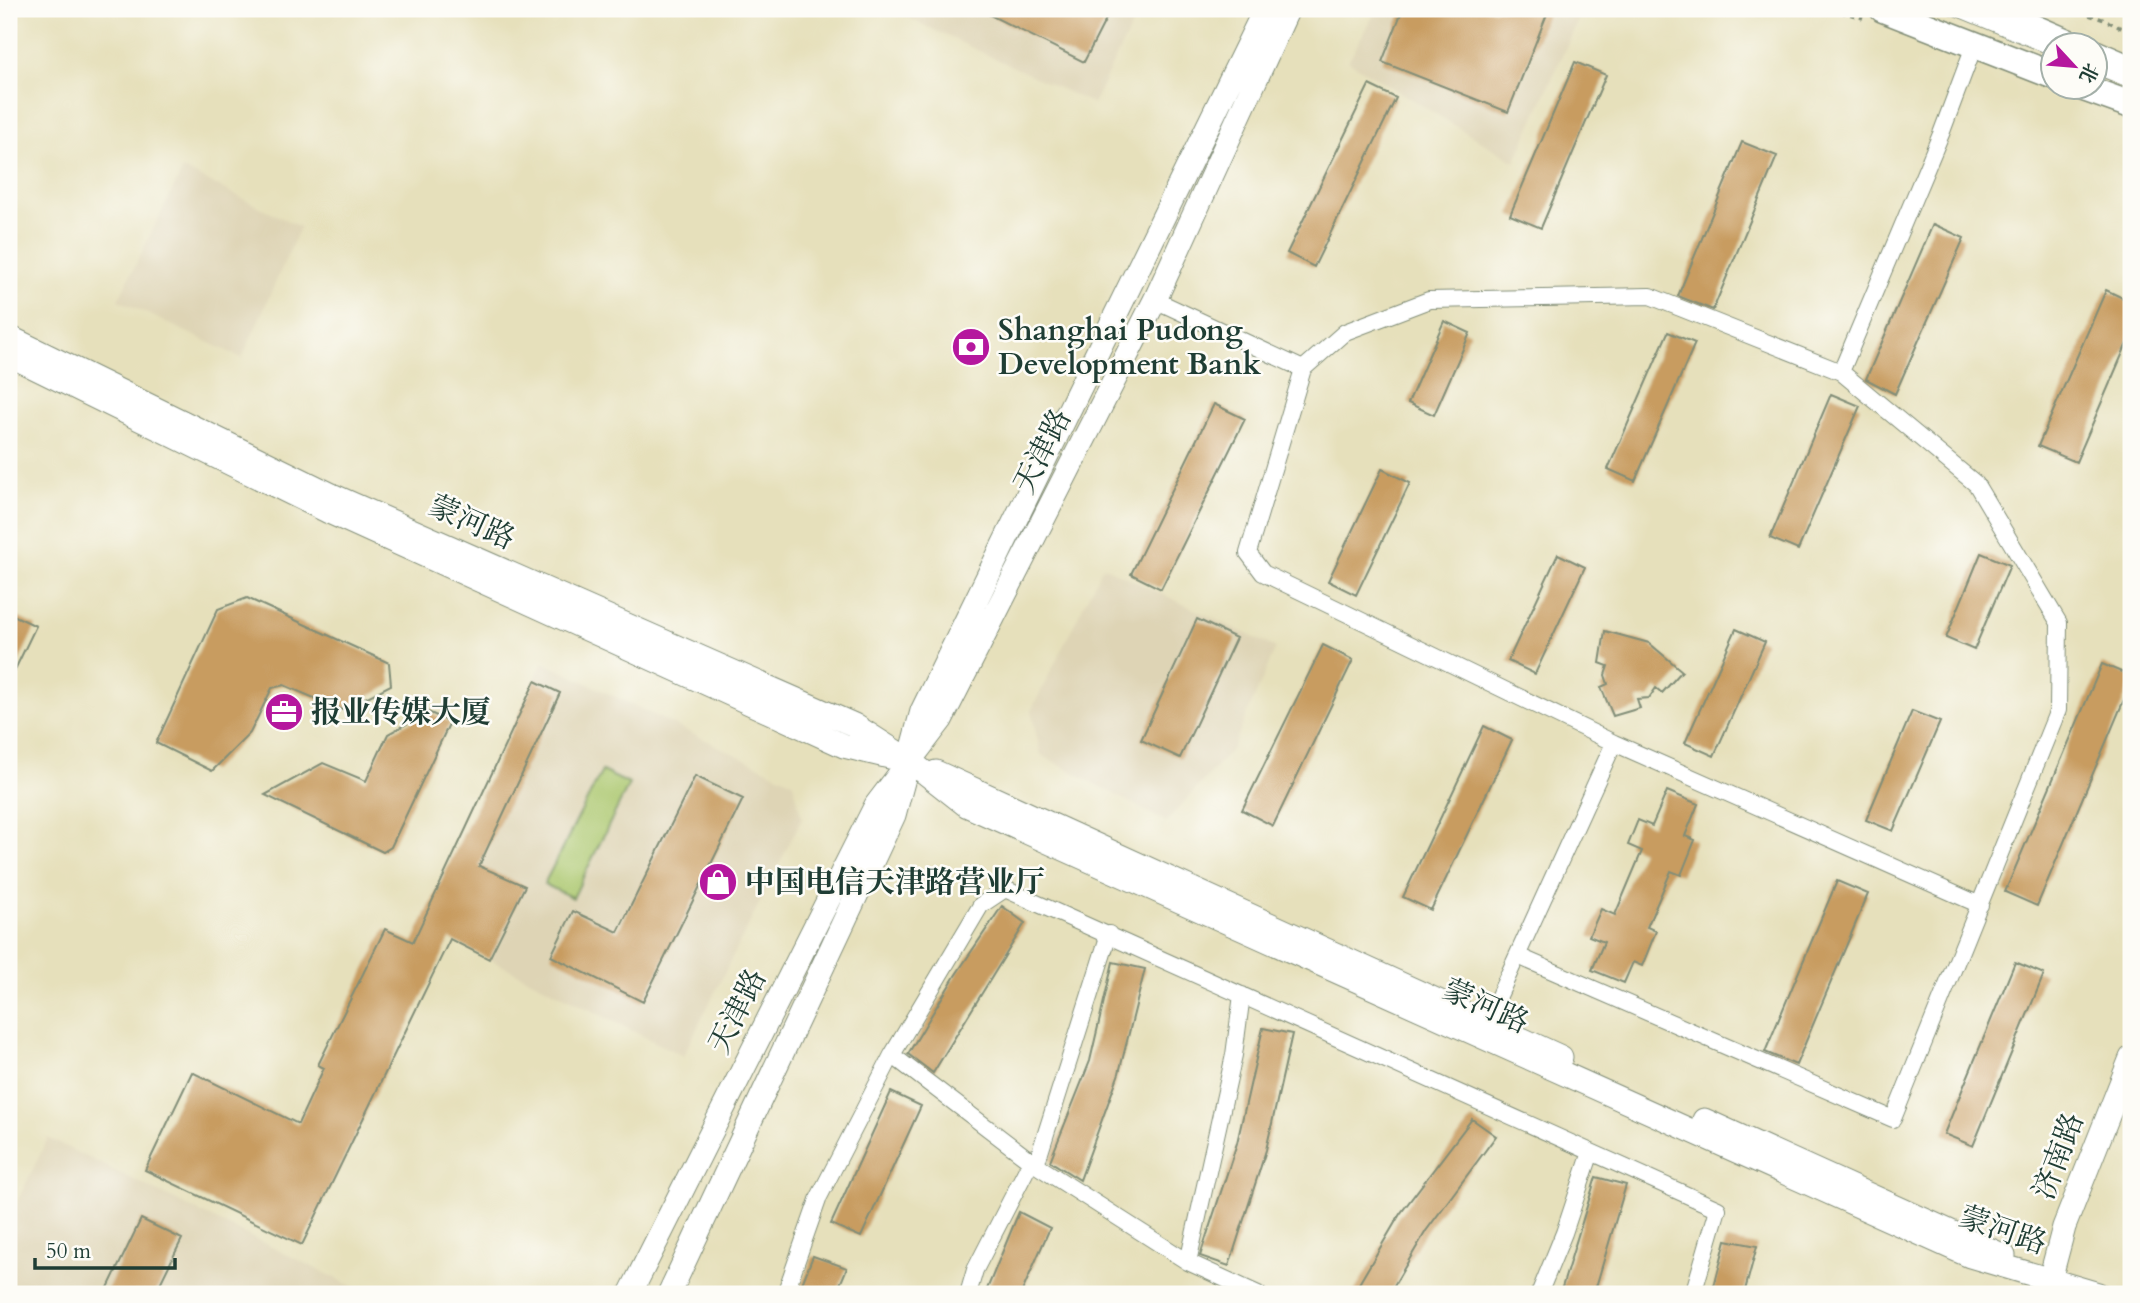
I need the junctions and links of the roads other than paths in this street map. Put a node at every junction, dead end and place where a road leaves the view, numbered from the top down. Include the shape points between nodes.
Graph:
1 (1265, 9) edge
2 (1288, 9) edge
3 (1883, 9) edge
4 (1950, 9) edge
5 (1990, 9) edge
6 (2043, 32) edge
7 (2038, 45) edge
8 (1974, 46) junction
9 (2108, 59) edge
10 (2038, 69) edge
11 (2131, 69) edge
12 (2108, 74) edge
13 (2131, 84) edge
14 (2108, 97) edge
15 (2131, 105) edge
16 (1155, 300) junction
17 (9, 337) edge
18 (9, 355) edge
19 (1303, 369) junction
20 (1841, 372) junction
21 (1614, 743) junction
22 (910, 761) junction
23 (1979, 905) junction
24 (1109, 934) junction
25 (1518, 956) junction
26 (1242, 995) junction
27 (1487, 1023) junction
28 (892, 1055) junction
29 (2131, 1058) edge
30 (2131, 1082) edge
31 (1591, 1152) junction
32 (1034, 1163) junction
33 (1188, 1262) junction
34 (2045, 1289) edge
35 (629, 1294) edge
36 (669, 1294) edge
37 (785, 1294) edge
38 (968, 1294) edge
39 (1258, 1294) edge
40 (1539, 1294) edge
41 (1693, 1294) edge
42 (2068, 1294) edge
43 (2098, 1294) edge

1 - 22 street, 天津路 via 922,712
2 - 16 street, 天津路
3 - 8 main road
4 - 7 lane
5 - 6 main road
8 - 10 main road
8 - 20 street
9 - 11 main road
12 - 13 lane
14 - 15 main road
16 - 19 street
16 - 22 street, 天津路 via 942,720
17 - 22 street, 蒙河路 via 334,496 855,725
18 - 22 street, 蒙河路 via 327,511 844,746
19 - 20 street via 1345,332 1429,300 1650,296
19 - 21 street via 1248,553 1263,573
20 - 23 street via 1976,484 2059,623 2058,710
21 - 23 street
21 - 25 street
22 - 27 street, 蒙河路
22 - 34 street, 蒙河路 via 966,805
22 - 35 street, 天津路 via 876,805
22 - 36 street, 天津路 via 894,815
23 - 25 street via 1893,1119
24 - 26 street
24 - 28 street via 1005,889 981,905
24 - 32 street
25 - 27 street
26 - 31 street
26 - 33 street via 1234,1055
27 - 34 street, 蒙河路 via 1975,1240
28 - 32 street
28 - 37 street via 819,1197
29 - 34 street, 济南路 via 2064,1227
30 - 34 street, 济南路
31 - 40 street
31 - 41 street via 1718,1209
32 - 33 street
32 - 38 street via 975,1270
33 - 39 street
34 - 42 street, 蒙河路
34 - 43 street, 蒙河路

